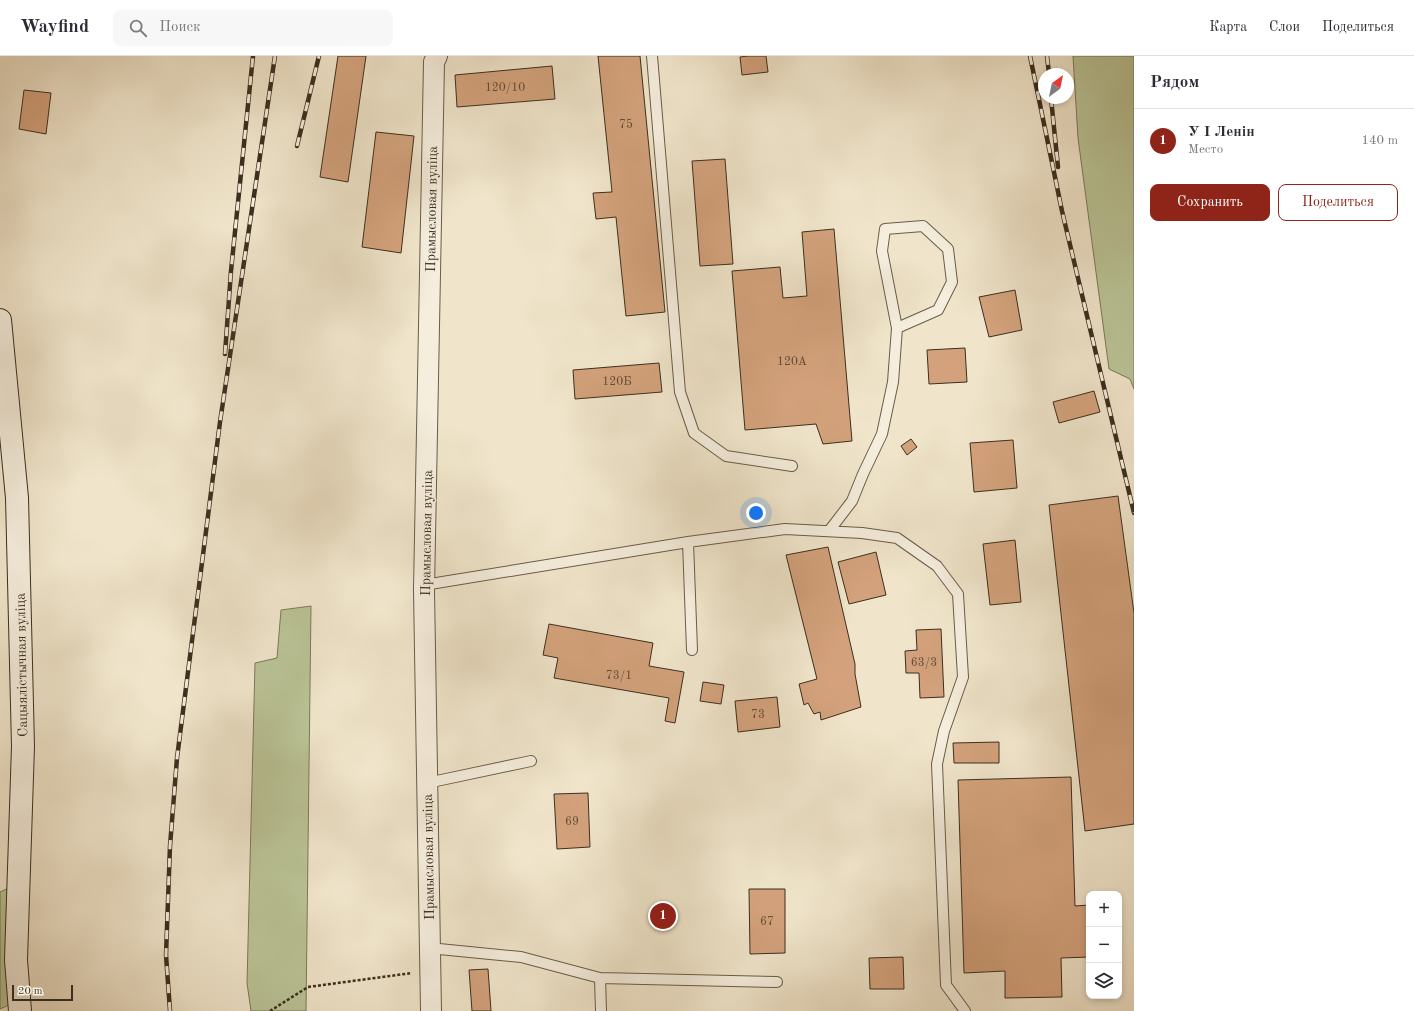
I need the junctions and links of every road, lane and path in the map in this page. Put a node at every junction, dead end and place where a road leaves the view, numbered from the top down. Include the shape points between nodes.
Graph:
1 (437, 56) edge
2 (652, 56) edge
3 (0, 320) edge
4 (897, 328) junction
5 (792, 466) dead end
6 (829, 531) junction
7 (688, 542) junction
8 (424, 585) junction
9 (692, 650) dead end
10 (531, 761) dead end
11 (427, 783) junction
12 (430, 948) junction
13 (430, 970) junction
14 (600, 978) junction
15 (777, 982) dead end
16 (20, 1011) edge
17 (271, 1011) edge
18 (431, 1011) edge
19 (601, 1011) edge
20 (965, 1011) edge

1 - 8 street, Прамысловая вуліца via 434,62
2 - 5 lane via 680,392 691,426 694,433 726,456
3 - 16 street, Сацыялістычная вуліца via 17,498 23,746 16,960
4 - 4 lane via 882,251 885,229 923,226 948,249 952,282 938,310
4 - 6 lane via 893,382 882,434 852,501
6 - 7 lane via 785,529
6 - 20 lane via 897,538 937,566 958,594 963,677 944,731 937,764 946,985
7 - 8 lane
7 - 9 lane
8 - 11 street, Прамысловая вуліца
10 - 11 lane
11 - 12 street, Прамысловая вуліца
12 - 13 street, Прамысловая вуліца
12 - 14 lane via 521,956
13 - 17 path via 308,987
13 - 18 street, Прамысловая вуліца
14 - 15 lane
14 - 19 lane

